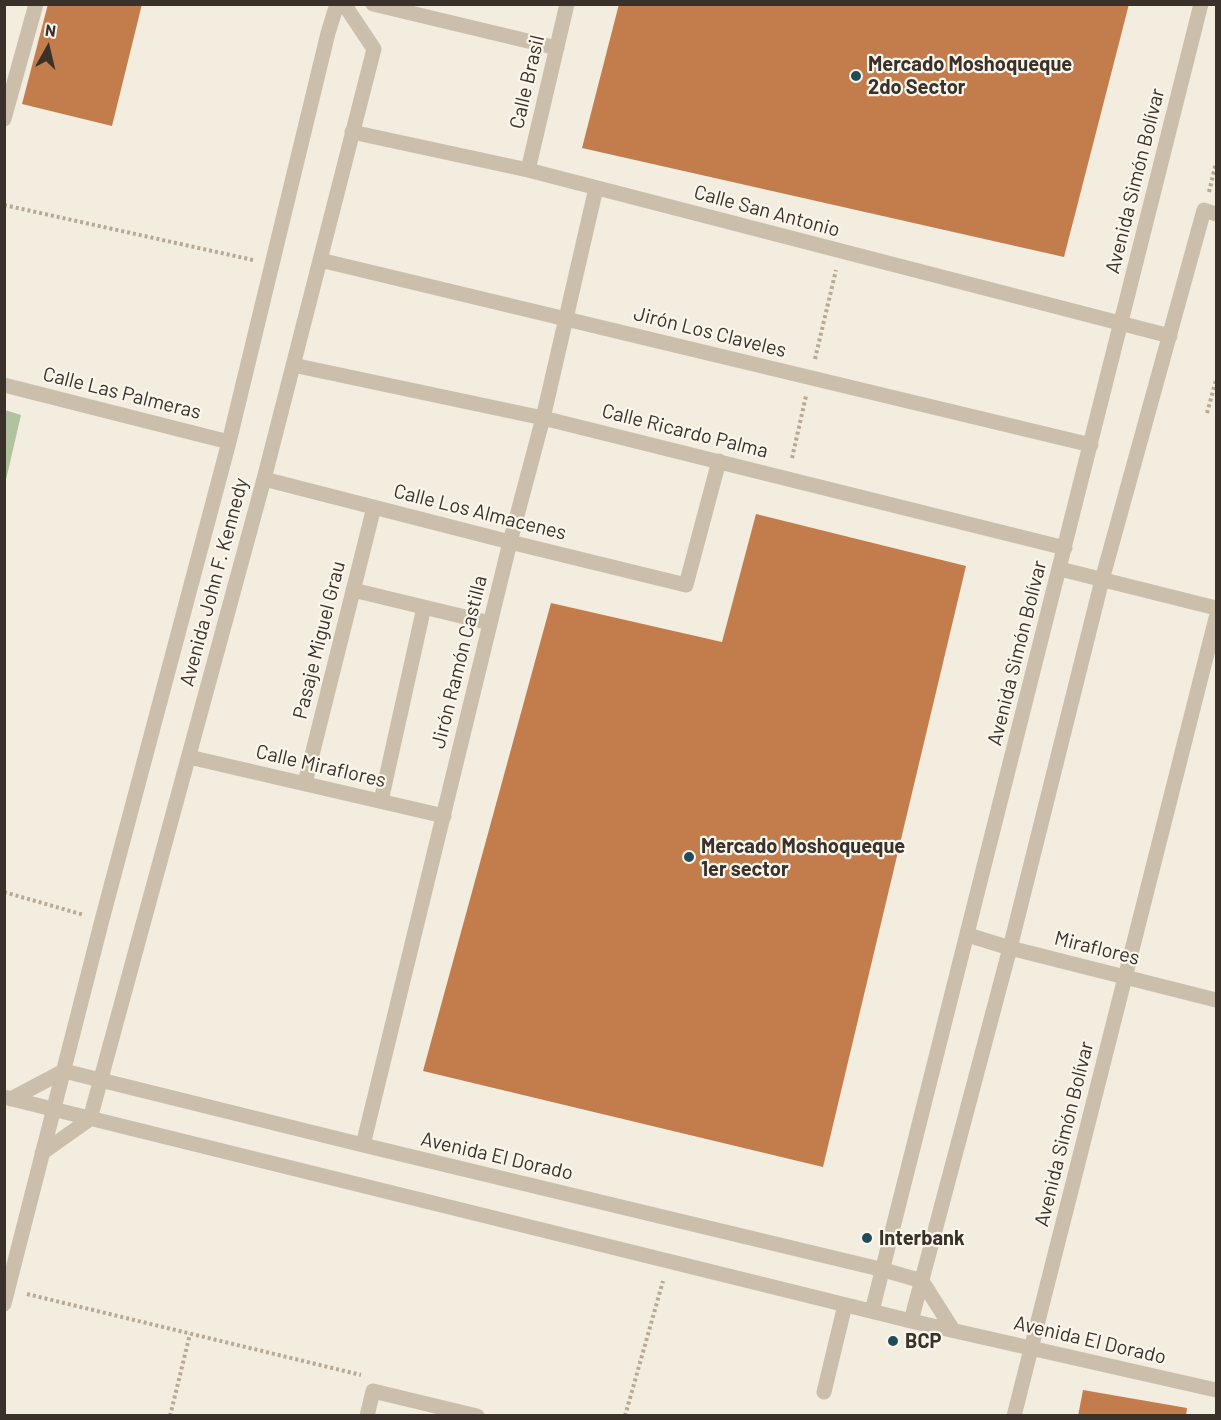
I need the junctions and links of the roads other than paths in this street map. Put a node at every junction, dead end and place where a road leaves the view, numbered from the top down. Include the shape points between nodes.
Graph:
1 (36, 4) edge
2 (337, 4) edge
3 (344, 4) edge
4 (373, 4) edge
5 (567, 4) edge
6 (1201, 4) edge
7 (556, 48) junction
8 (4, 119) edge
9 (352, 132) junction
10 (528, 170) junction
11 (596, 188) junction
12 (1210, 212) edge
13 (320, 260) junction
14 (567, 319) junction
15 (1121, 325) junction
16 (1170, 336) junction
17 (293, 365) junction
18 (4, 385) edge
19 (543, 418) junction
20 (228, 442) junction
21 (1091, 445) junction
22 (719, 461) junction
23 (264, 479) junction
24 (375, 507) junction
25 (510, 542) junction
26 (1065, 548) junction
27 (1060, 569) junction
28 (1102, 580) junction
29 (353, 590) junction
30 (424, 607) junction
31 (1216, 608) edge
32 (1216, 618) edge
33 (490, 623) junction
34 (189, 757) junction
35 (305, 783) junction
36 (381, 801) junction
37 (444, 816) junction
38 (968, 935) junction
39 (1010, 948) junction
40 (1125, 977) junction
41 (1216, 1000) edge
42 (64, 1071) junction
43 (100, 1080) junction
44 (8, 1098) edge
45 (54, 1110) junction
46 (90, 1119) junction
47 (363, 1145) junction
48 (42, 1153) junction
49 (884, 1270) junction
50 (922, 1281) junction
51 (6, 1297) edge
52 (846, 1305) junction
53 (872, 1311) junction
54 (911, 1321) junction
55 (953, 1330) junction
56 (1032, 1348) junction
57 (1216, 1390) edge
58 (824, 1392) dead end
59 (368, 1416) edge
60 (477, 1416) edge
61 (1014, 1416) edge

1 - 8 street
2 - 20 street, Avenida John F. Kennedy
3 - 9 street, Avenida John F. Kennedy via 374,49
4 - 7 street
5 - 7 street, Calle Brasil
6 - 15 street, Avenida Simón Bolívar
7 - 10 street, Calle Brasil
9 - 10 street, Calle San Antonio
9 - 13 street, Avenida John F. Kennedy
10 - 11 street, Calle San Antonio
11 - 14 street, Jirón Ramón Castilla
11 - 15 street, Calle San Antonio
12 - 16 street
13 - 14 street, Jirón Los Claveles
13 - 17 street, Avenida John F. Kennedy
14 - 19 street, Jirón Ramón Castilla
14 - 21 street, Jirón Los Claveles
15 - 16 street, Calle San Antonio
15 - 21 street, Avenida Simón Bolívar
16 - 28 street
17 - 19 street, Calle Ricardo Palma
17 - 23 street, Avenida John F. Kennedy
18 - 20 street, Calle Las Palmeras
19 - 22 street, Calle Ricardo Palma
19 - 25 street, Jirón Ramón Castilla
20 - 42 street, Avenida John F. Kennedy
21 - 26 street, Avenida Simón Bolívar
22 - 25 street, Calle Los Almacenes via 686,585
22 - 26 street, Calle Ricardo Palma
23 - 24 street, Calle Los Almacenes
23 - 34 street, Avenida John F. Kennedy
24 - 25 street, Calle Los Almacenes
24 - 29 street, Pasaje Miguel Grau
25 - 33 street, Jirón Ramón Castilla
26 - 27 street, Avenida Simón Bolívar
27 - 28 street
27 - 38 street, Avenida Simón Bolívar
28 - 31 street
28 - 39 street
29 - 30 street
29 - 35 street, Pasaje Miguel Grau
30 - 33 street
30 - 36 street
32 - 40 street, Avenida Simón Bolívar
33 - 37 street, Jirón Ramón Castilla
34 - 35 street, Calle Miraflores
34 - 43 street, Avenida John F. Kennedy
35 - 36 street, Calle Miraflores
36 - 37 street, Calle Miraflores
37 - 47 street, Jirón Ramón Castilla
38 - 39 street, Miraflores
38 - 49 street, Avenida Simón Bolívar
39 - 40 street, Miraflores
39 - 50 street
40 - 41 street, Miraflores
40 - 56 street, Avenida Simón Bolívar
42 - 43 street, Avenida El Dorado
42 - 44 street, Avenida El Dorado
42 - 45 street, Avenida John F. Kennedy
43 - 46 street, Avenida John F. Kennedy
43 - 47 street, Avenida El Dorado
44 - 45 street, Avenida El Dorado
45 - 46 street, Avenida El Dorado
45 - 48 street, Avenida John F. Kennedy
46 - 48 street
46 - 52 street, Avenida El Dorado
47 - 49 street, Avenida El Dorado
48 - 51 street, Avenida John F. Kennedy
49 - 50 street, Avenida El Dorado
49 - 53 street, Avenida Simón Bolívar
50 - 54 street
50 - 55 street
52 - 53 street, Avenida El Dorado
52 - 58 street
53 - 54 street, Avenida El Dorado
54 - 55 street, Avenida El Dorado
55 - 56 street, Avenida El Dorado
56 - 57 street, Avenida El Dorado
56 - 61 street, Avenida Simón Bolívar
59 - 60 street via 373,1392

